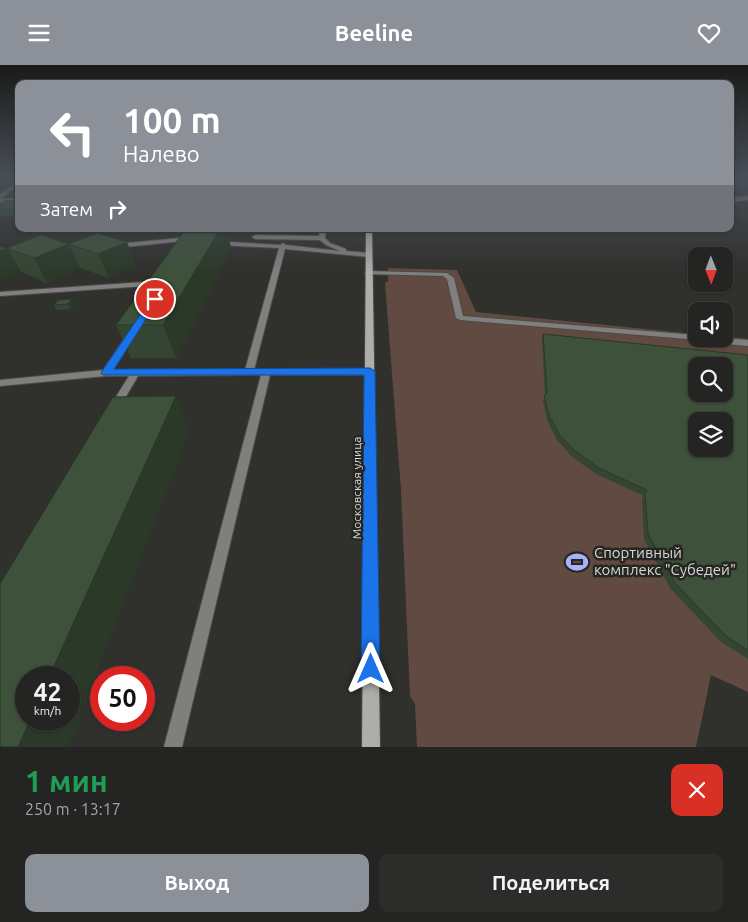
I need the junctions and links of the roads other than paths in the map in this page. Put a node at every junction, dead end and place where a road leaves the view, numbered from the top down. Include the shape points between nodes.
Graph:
1 (323, 232) edge
2 (369, 232) edge
3 (322, 238) junction
4 (283, 245) junction
5 (108, 246) edge
6 (189, 248) edge
7 (349, 254) junction
8 (369, 255) junction
9 (368, 273) junction
10 (160, 291) edge
11 (0, 294) edge
12 (139, 324) edge
13 (688, 337) edge
14 (733, 342) edge
15 (748, 343) edge
16 (370, 371) junction
17 (136, 372) junction
18 (248, 372) junction
19 (266, 372) junction
20 (106, 373) junction
21 (0, 383) edge
22 (110, 415) edge
23 (173, 747) edge
24 (371, 747) edge

1 - 3 street
2 - 8 main road, Московская улица
3 - 4 street via 210,240
3 - 7 street
4 - 7 street
4 - 18 street
5 - 6 street via 199,241
7 - 8 street
8 - 9 main road, Московская улица
9 - 13 street via 445,274 450,278 460,318
9 - 16 main road, Московская улица
10 - 11 street via 166,283
12 - 20 street
14 - 15 street
16 - 19 street
16 - 24 main road, Московская улица
17 - 18 street
17 - 20 street
17 - 22 street
18 - 19 street
19 - 23 street
20 - 21 street

